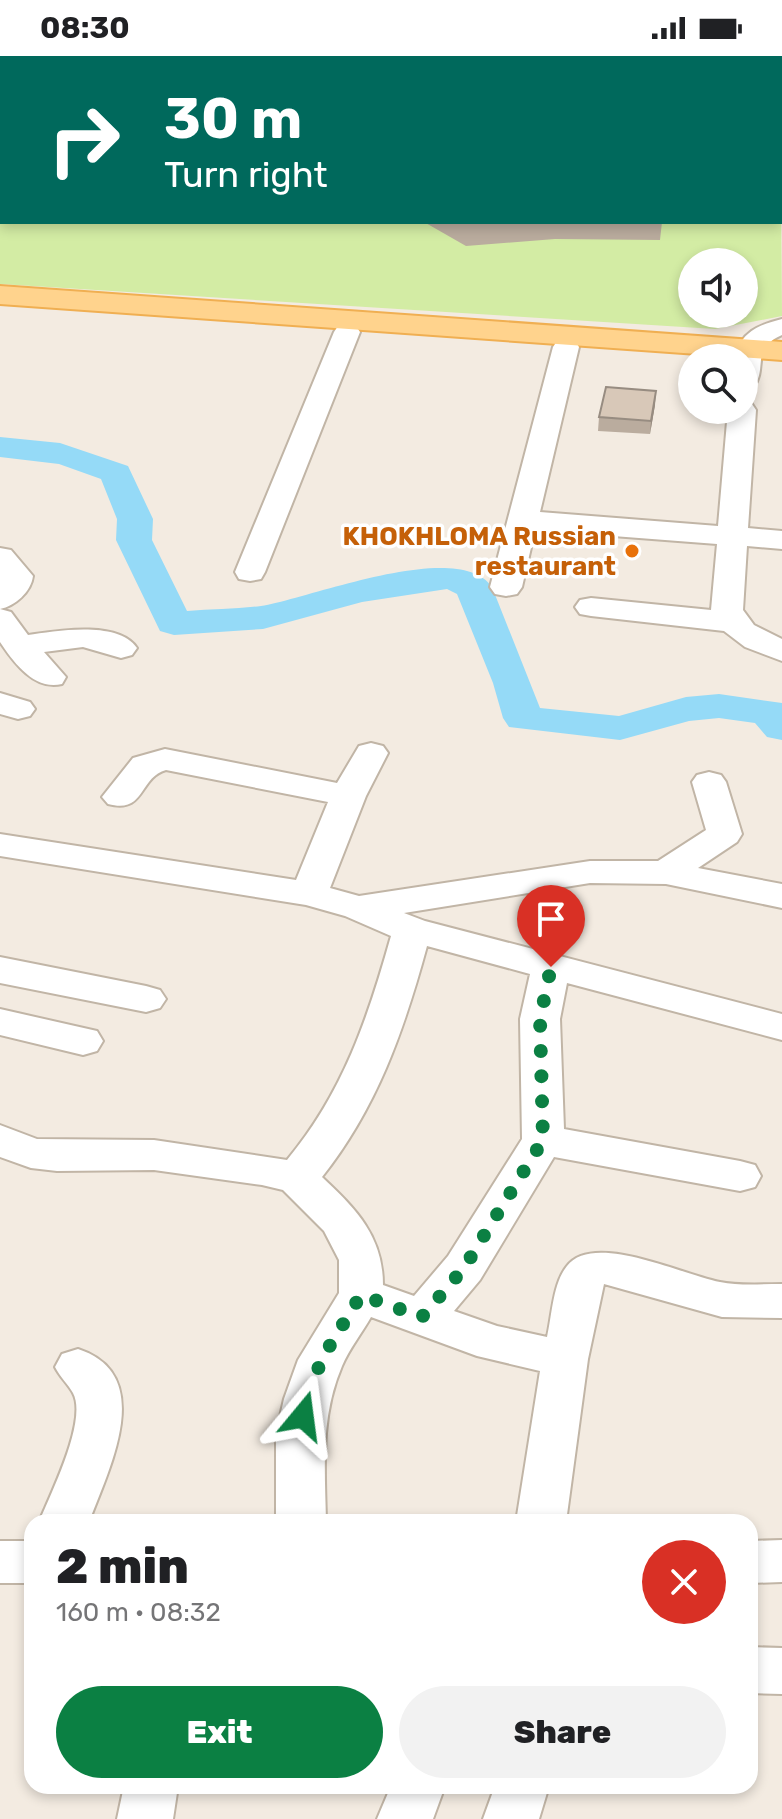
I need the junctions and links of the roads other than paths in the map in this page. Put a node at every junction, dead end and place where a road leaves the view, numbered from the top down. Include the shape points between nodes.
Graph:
1 (0, 295) edge
2 (0, 307) edge
3 (782, 327) edge
4 (365, 329) junction
5 (757, 344) edge
6 (566, 347) junction
7 (782, 351) edge
8 (678, 357) edge
9 (678, 358) edge
10 (758, 359) edge
11 (758, 364) edge
12 (782, 365) edge
13 (741, 424) edge
14 (522, 520) junction
15 (732, 536) junction
16 (782, 540) edge
17 (0, 557) edge
18 (250, 572) dead end
19 (506, 587) dead end
20 (0, 600) edge
21 (591, 607) dead end
22 (0, 619) edge
23 (731, 622) junction
24 (19, 646) junction
25 (121, 648) dead end
26 (782, 651) edge
27 (50, 677) dead end
28 (371, 753) dead end
29 (709, 782) dead end
30 (348, 796) junction
31 (120, 797) dead end
32 (0, 845) edge
33 (666, 873) junction
34 (309, 894) junction
35 (782, 896) edge
36 (358, 908) junction
37 (412, 930) junction
38 (551, 967) junction
39 (0, 970) edge
40 (146, 999) dead end
41 (0, 1022) edge
42 (782, 1027) edge
43 (83, 1041) dead end
44 (0, 1140) edge
45 (543, 1140) junction
46 (740, 1176) dead end
47 (297, 1178) junction
48 (361, 1295) junction
49 (782, 1301) edge
50 (422, 1317) junction
51 (565, 1359) junction
52 (78, 1367) dead end
53 (67, 1514) edge
54 (301, 1514) edge
55 (542, 1514) edge
56 (782, 1561) edge
57 (0, 1562) edge
58 (24, 1562) edge
59 (758, 1562) edge
60 (758, 1670) edge
61 (782, 1671) edge
62 (150, 1794) edge
63 (415, 1794) edge
64 (519, 1794) edge
65 (145, 1819) edge
66 (405, 1819) edge
67 (511, 1819) edge

1 - 4 main road
2 - 4 main road
3 - 5 street via 763,333
4 - 6 main road
4 - 9 main road
4 - 18 street
6 - 8 main road
6 - 14 street
7 - 10 main road
11 - 12 main road
13 - 15 street
14 - 15 street
14 - 19 street
15 - 16 street
15 - 23 street via 727,610
17 - 20 street via 17,576
21 - 23 street
22 - 24 street
23 - 26 street via 751,638
24 - 25 street via 85,637
24 - 27 street
28 - 30 street
29 - 33 street via 724,834
30 - 31 street via 165,759 145,765
30 - 34 street
32 - 34 street
33 - 35 street
33 - 36 street via 566,874
34 - 36 street
36 - 37 street
37 - 38 street
37 - 47 street via 382,1039 349,1110
38 - 42 street
38 - 45 street via 540,1019
39 - 40 street
41 - 43 street
44 - 47 street via 31,1153 154,1155
45 - 46 street
45 - 50 street via 471,1258
47 - 48 street via 353,1240 361,1260
48 - 50 street
48 - 54 street via 321,1360 307,1399 300,1434
49 - 51 street via 722,1300 603,1267 591,1269 582,1278
50 - 51 street via 493,1343
51 - 55 street
52 - 53 street via 95,1387 99,1403 96,1436
56 - 59 street
57 - 58 street
60 - 61 street
62 - 65 street
63 - 66 street
64 - 67 street

